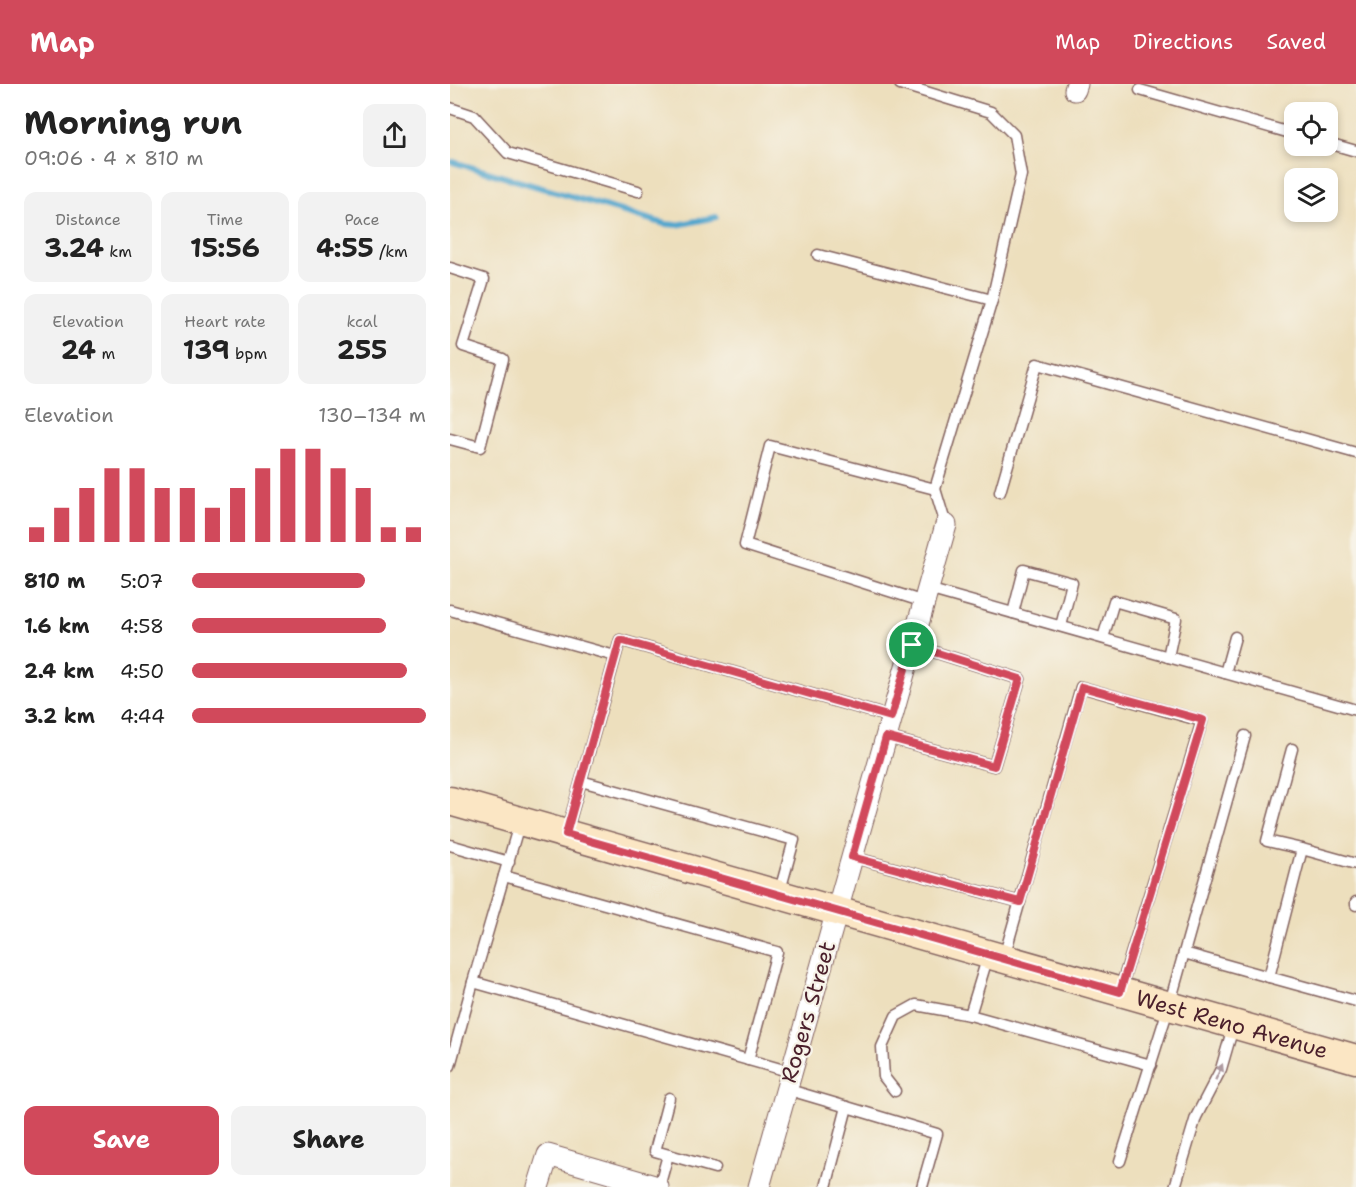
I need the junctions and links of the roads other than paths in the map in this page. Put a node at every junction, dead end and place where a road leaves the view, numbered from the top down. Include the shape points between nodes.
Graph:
1 (900, 84) edge
2 (1140, 90) dead end
3 (450, 108) edge
4 (1284, 131) edge
5 (1338, 146) edge
6 (1356, 151) edge
7 (638, 191) dead end
8 (818, 255) dead end
9 (450, 268) edge
10 (992, 300) junction
11 (450, 439) edge
12 (1356, 453) edge
13 (934, 489) junction
14 (1000, 492) dead end
15 (946, 525) joint
16 (926, 595) junction
17 (450, 610) edge
18 (1013, 613) junction
19 (1060, 626) junction
20 (1235, 637) dead end
21 (1103, 638) junction
22 (912, 645) junction
23 (615, 656) junction
24 (1167, 657) junction
25 (1225, 673) junction
26 (1356, 710) edge
27 (889, 727) junction
28 (1245, 736) dead end
29 (1292, 749) dead end
30 (581, 781) junction
31 (450, 801) edge
32 (520, 821) junction
33 (566, 834) junction
34 (450, 845) edge
35 (1302, 849) junction
36 (852, 857) junction
37 (509, 861) junction
38 (1356, 864) edge
39 (504, 876) junction
40 (779, 895) junction
41 (1020, 902) junction
42 (837, 911) junction
43 (1184, 953) junction
44 (996, 957) junction
45 (1269, 977) junction
46 (473, 982) junction
47 (1120, 992) junction
48 (1356, 1001) edge
49 (1169, 1006) junction
50 (970, 1015) junction
51 (1234, 1024) junction
52 (1356, 1059) edge
53 (748, 1060) junction
54 (1151, 1065) junction
55 (450, 1066) edge
56 (789, 1081) junction
57 (895, 1091) dead end
58 (669, 1098) dead end
59 (847, 1107) junction
60 (668, 1155) junction
61 (1120, 1161) dead end
62 (715, 1168) dead end
63 (538, 1187) edge
64 (658, 1187) edge
65 (759, 1187) edge
66 (826, 1187) edge
67 (922, 1187) edge
68 (1175, 1187) edge

1 - 10 lane via 991,112 1014,135 1022,175
2 - 4 lane
3 - 7 lane via 474,116 508,153
5 - 6 lane
8 - 10 lane
9 - 11 lane via 484,279 463,346 503,359 480,447
10 - 13 lane
12 - 14 lane via 1037,364
13 - 15 lane
13 - 16 lane via 770,446 745,545
15 - 16 street, Rogers Street
16 - 18 lane
16 - 22 street, Rogers Street
17 - 23 lane
18 - 19 lane
18 - 19 lane via 1024,570 1072,583
19 - 21 lane
20 - 25 lane
21 - 24 lane
21 - 24 lane via 1114,601 1176,618
22 - 27 street, Rogers Street
22 - 27 lane via 1020,679 994,766
23 - 27 lane via 620,640
23 - 30 lane
24 - 25 lane
25 - 26 lane
27 - 36 street, Rogers Street
28 - 43 lane
29 - 35 lane via 1267,841
30 - 33 lane
30 - 40 lane via 794,840
31 - 32 street, West Reno Avenue
32 - 33 street, West Reno Avenue
32 - 37 lane
33 - 40 street, West Reno Avenue
34 - 37 lane
35 - 38 lane
35 - 45 lane
36 - 41 lane
36 - 42 street, Rogers Street
37 - 39 lane
39 - 46 lane
39 - 53 lane via 777,952
40 - 42 street, West Reno Avenue
41 - 44 lane
41 - 47 lane via 1082,687 1203,720
42 - 44 street, West Reno Avenue
42 - 56 street, Rogers Street
43 - 45 lane
43 - 49 lane
44 - 47 street, West Reno Avenue
44 - 50 lane
45 - 48 lane
46 - 53 lane
46 - 55 lane
47 - 49 street, West Reno Avenue
49 - 51 street, West Reno Avenue
49 - 54 lane
50 - 54 lane
50 - 57 lane via 916,1005 896,1016 882,1047 884,1077
51 - 52 street, West Reno Avenue
68 -> 51 lane via 1196,1117 1221,1069
53 - 56 lane
54 - 61 lane
56 - 59 lane
56 - 65 street, Rogers Street
58 - 60 lane via 654,1151
59 - 66 lane
59 - 67 lane via 937,1134
60 - 62 lane
60 - 64 lane
63 - 64 street via 548,1155

